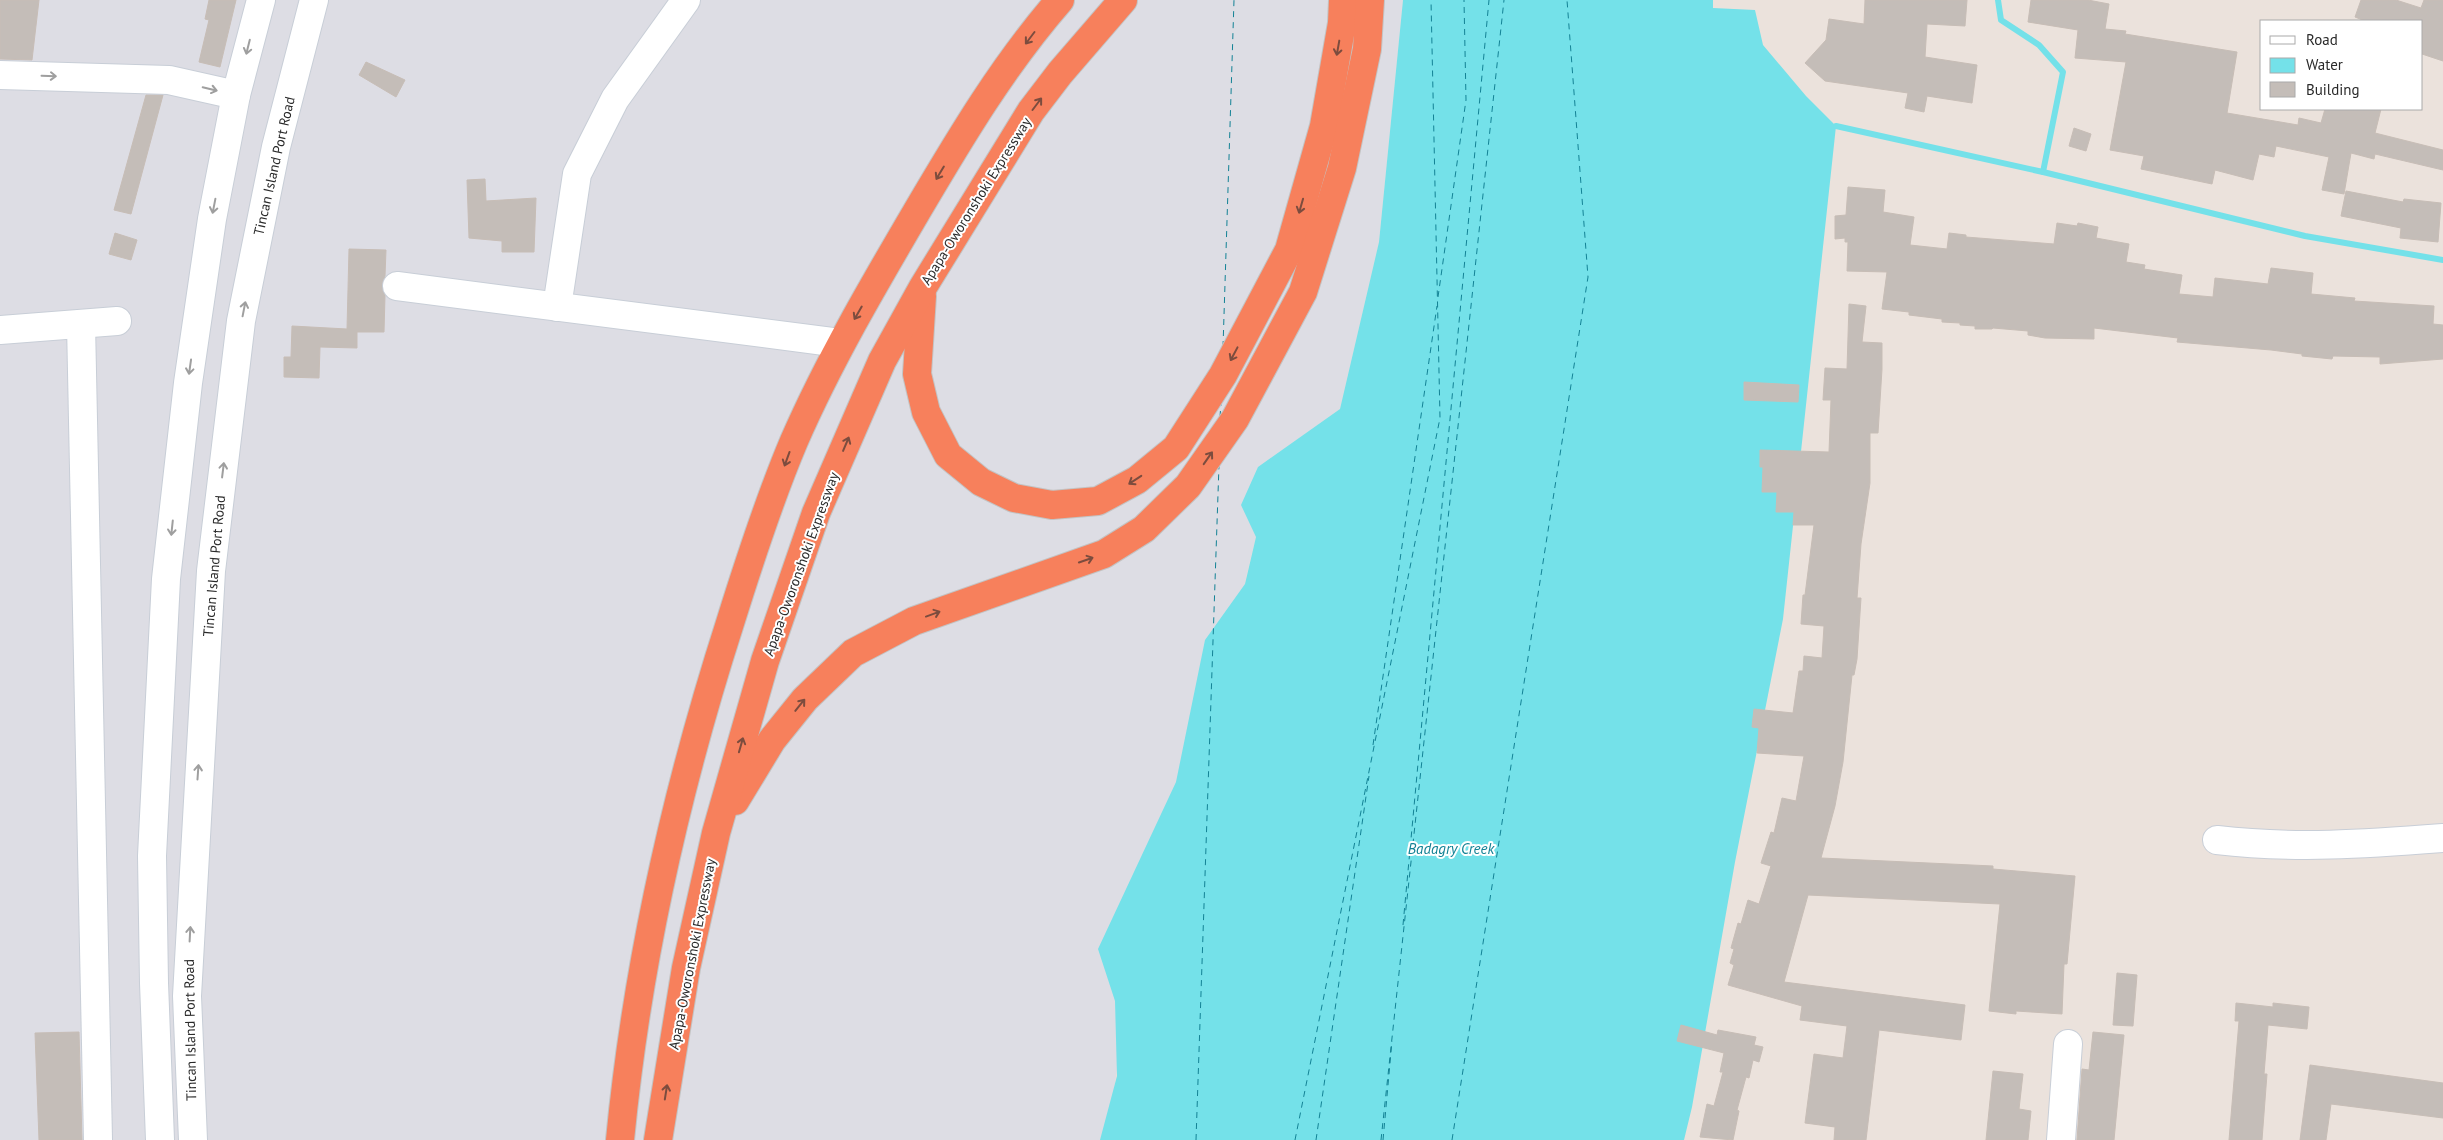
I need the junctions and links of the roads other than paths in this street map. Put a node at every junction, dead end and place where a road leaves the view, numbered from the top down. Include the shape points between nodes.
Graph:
1 (261, 0) edge
2 (314, 0) edge
3 (686, 0) edge
4 (1060, 0) edge
5 (1123, 0) edge
6 (1343, 0) edge
7 (1370, 0) edge
8 (0, 75) edge
9 (236, 95) junction
10 (397, 286) dead end
11 (923, 287) junction
12 (557, 308) junction
13 (117, 321) dead end
14 (81, 324) junction
15 (0, 330) edge
16 (840, 343) junction
17 (716, 833) junction
18 (2443, 838) edge
19 (2217, 840) dead end
20 (2068, 1044) dead end
21 (98, 1140) edge
22 (160, 1140) edge
23 (193, 1140) edge
24 (620, 1140) edge
25 (658, 1140) edge
26 (2061, 1140) edge

1 -> 9 street
23 -> 2 street, Tincan Island Port Road via 187,996 211,571 241,322 276,147
3 - 12 street via 615,99 577,174
4 -> 16 highway via 976,110
11 -> 5 highway, Apapa-Oworonshoki Expressway via 1031,111
6 -> 11 highway via 1324,126 1289,250 1223,375 1176,448 1137,480 1098,501 1052,505 1014,498 981,482 948,455 926,412 917,374
17 -> 7 highway via 772,740 805,699 853,653 914,621 1104,554 1144,529 1188,486 1235,418 1303,292 1342,168 1367,49
8 -> 9 street via 170,80
9 -> 22 street via 196,322 166,579 152,856
10 - 12 street
17 -> 11 highway, Apapa-Oworonshoki Expressway via 765,661 816,513 882,361
12 - 16 street
13 - 14 street
14 - 15 street
14 - 21 street
16 -> 24 highway via 794,442 749,562 703,710 678,804 648,943
25 -> 17 highway, Apapa-Oworonshoki Expressway via 686,968
18 - 19 street via 2363,845 2263,845
20 - 26 street

